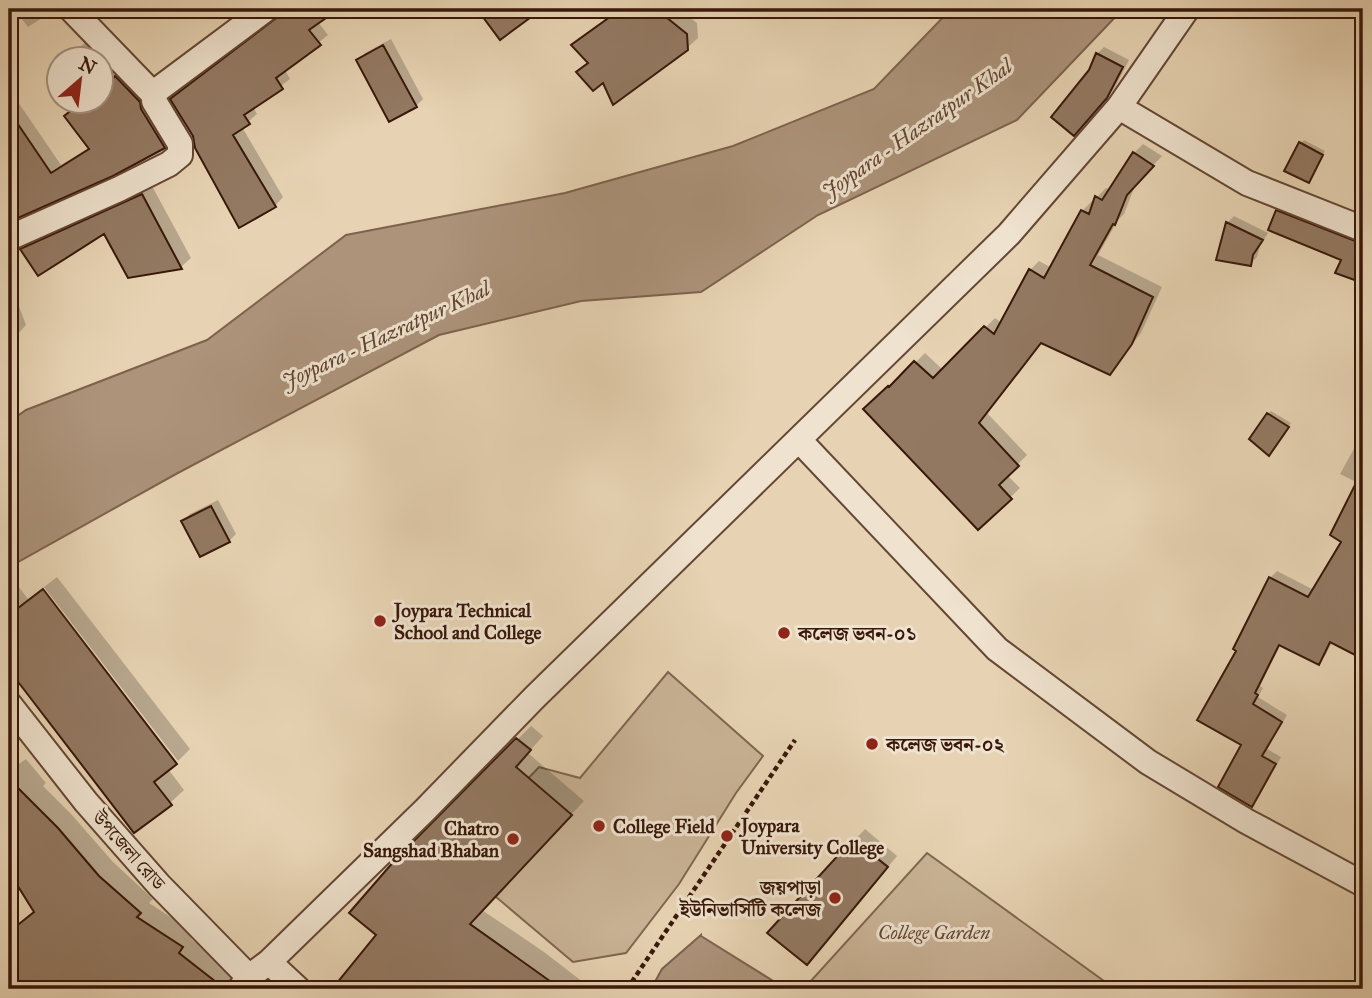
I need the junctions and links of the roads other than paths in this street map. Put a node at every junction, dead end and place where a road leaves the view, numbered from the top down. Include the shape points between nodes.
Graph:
1 (71, 9) edge
2 (266, 9) edge
3 (1187, 9) edge
4 (154, 95) junction
5 (1119, 107) junction
6 (1363, 229) edge
7 (9, 238) edge
8 (799, 440) junction
9 (9, 704) edge
10 (1363, 884) edge
11 (252, 976) edge
12 (298, 989) edge

1 - 4 street
2 - 4 street
3 - 5 street
4 - 7 street via 180,144 180,155 119,189
5 - 6 street via 1247,183
5 - 8 street via 1009,234
8 - 10 street via 997,649 1148,762
8 - 11 street
9 - 11 street, উপজেলা রোড via 159,885
11 - 12 street, উপজেলা রোড

